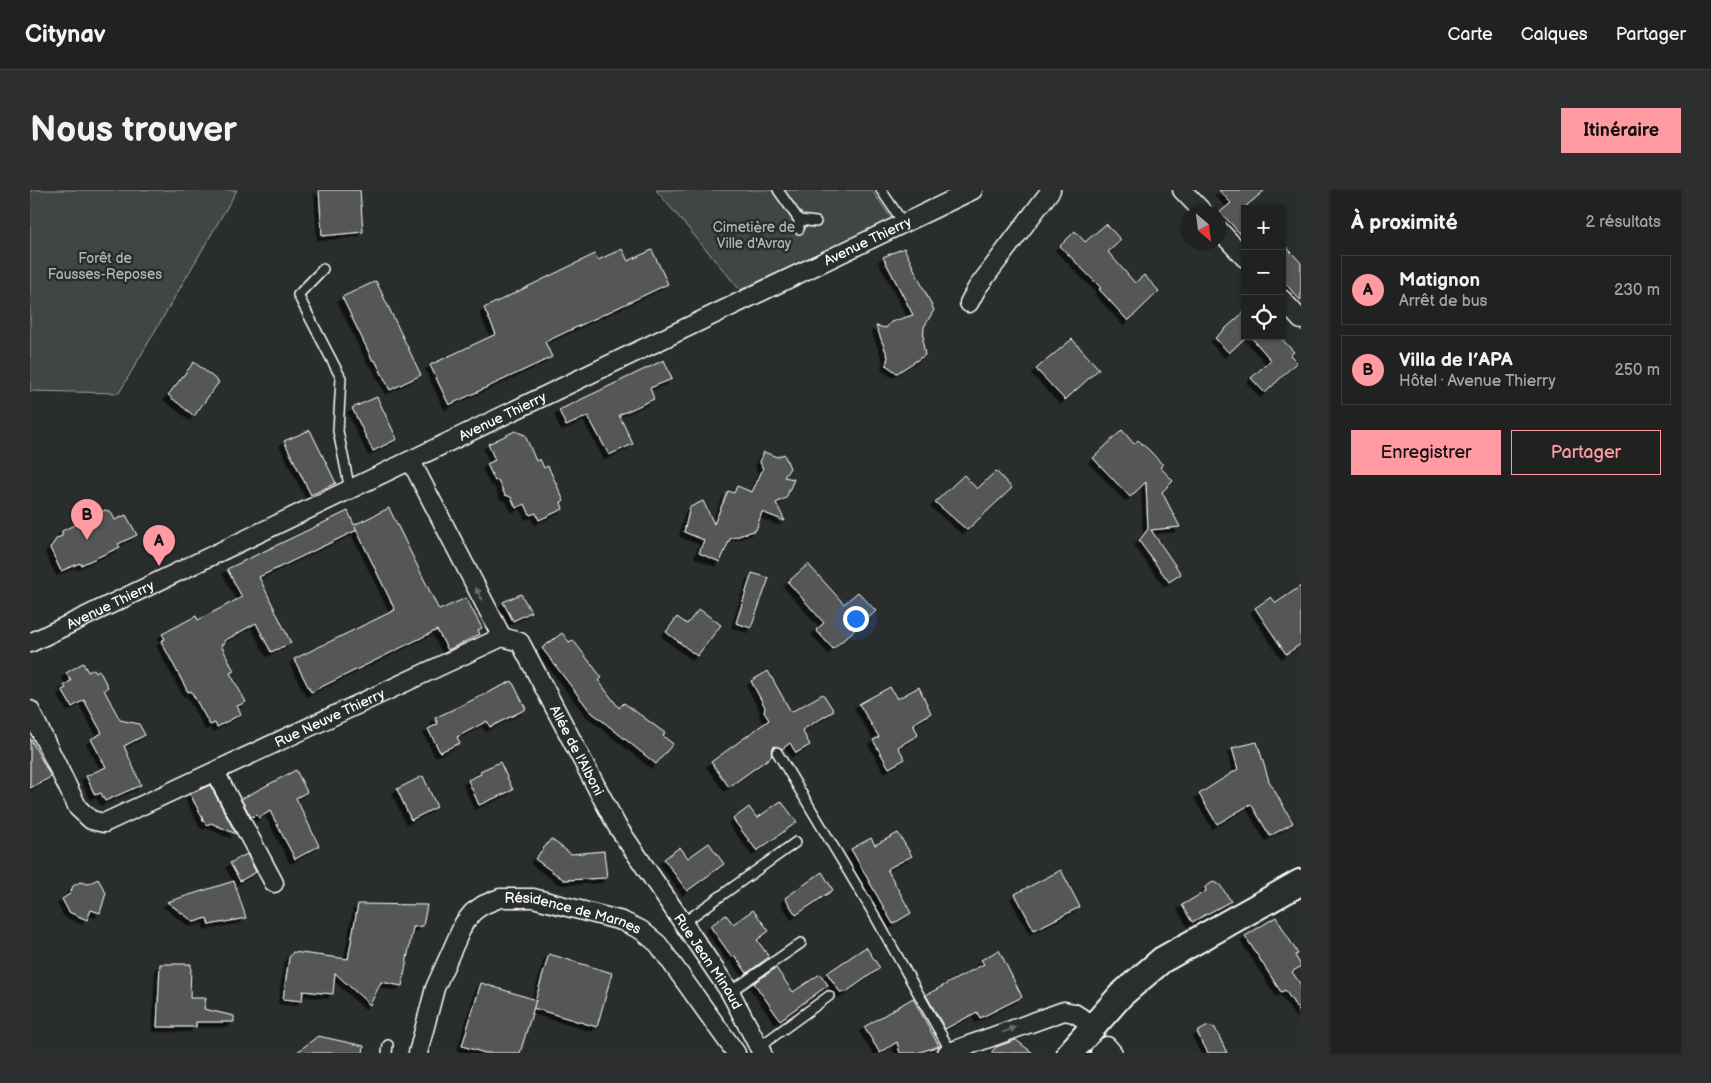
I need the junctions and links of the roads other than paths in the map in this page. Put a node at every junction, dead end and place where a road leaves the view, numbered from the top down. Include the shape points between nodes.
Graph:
1 (778, 190) edge
2 (881, 190) edge
3 (1051, 190) edge
4 (1182, 190) edge
5 (966, 192) edge
6 (1196, 205) edge
7 (816, 222) dead end
8 (904, 224) junction
9 (1226, 238) edge
10 (1241, 254) edge
11 (323, 269) dead end
12 (969, 303) dead end
13 (1286, 303) edge
14 (1301, 320) edge
15 (411, 461) junction
16 (350, 490) junction
17 (502, 637) junction
18 (30, 643) edge
19 (30, 710) edge
20 (777, 752) dead end
21 (215, 772) junction
22 (796, 842) dead end
23 (649, 872) joint
24 (1301, 882) edge
25 (274, 883) dead end
26 (683, 923) junction
27 (801, 943) dead end
28 (730, 992) junction
29 (829, 996) dead end
30 (1093, 1026) junction
31 (760, 1050) edge
32 (949, 1052) edge
33 (418, 1053) edge
34 (736, 1053) edge
35 (1070, 1053) edge

1 - 7 lane via 799,224
2 - 8 lane
3 - 12 street
4 - 6 street
5 - 8 street, Avenue Thierry
8 - 15 street, Avenue Thierry
9 - 10 street
11 - 16 lane via 298,295 341,378 338,431
13 - 14 street
15 - 16 street, Avenue Thierry
17 -> 15 street
16 - 18 street, Avenue Thierry
17 - 21 street, Rue Neuve Thierry
17 - 23 street, Allée de l'Alboni via 520,642 616,826
19 - 21 street, Rue Neuve Thierry via 78,808 91,820 104,823
20 - 32 lane via 876,918
21 - 25 street
22 - 26 lane
23 - 26 street, Rue Jean Minaud
24 - 30 main road via 1162,960 1121,995
26 - 28 street, Rue Jean Minaud
27 - 28 lane
28 - 31 street, Rue Jean Minaud
29 - 31 lane
32 -> 30 street via 1064,1011 1074,1013
30 - 35 main road
33 - 34 street, Résidence de Marnes via 435,988 464,923 474,912 500,898 533,898 622,920 641,930 658,944

